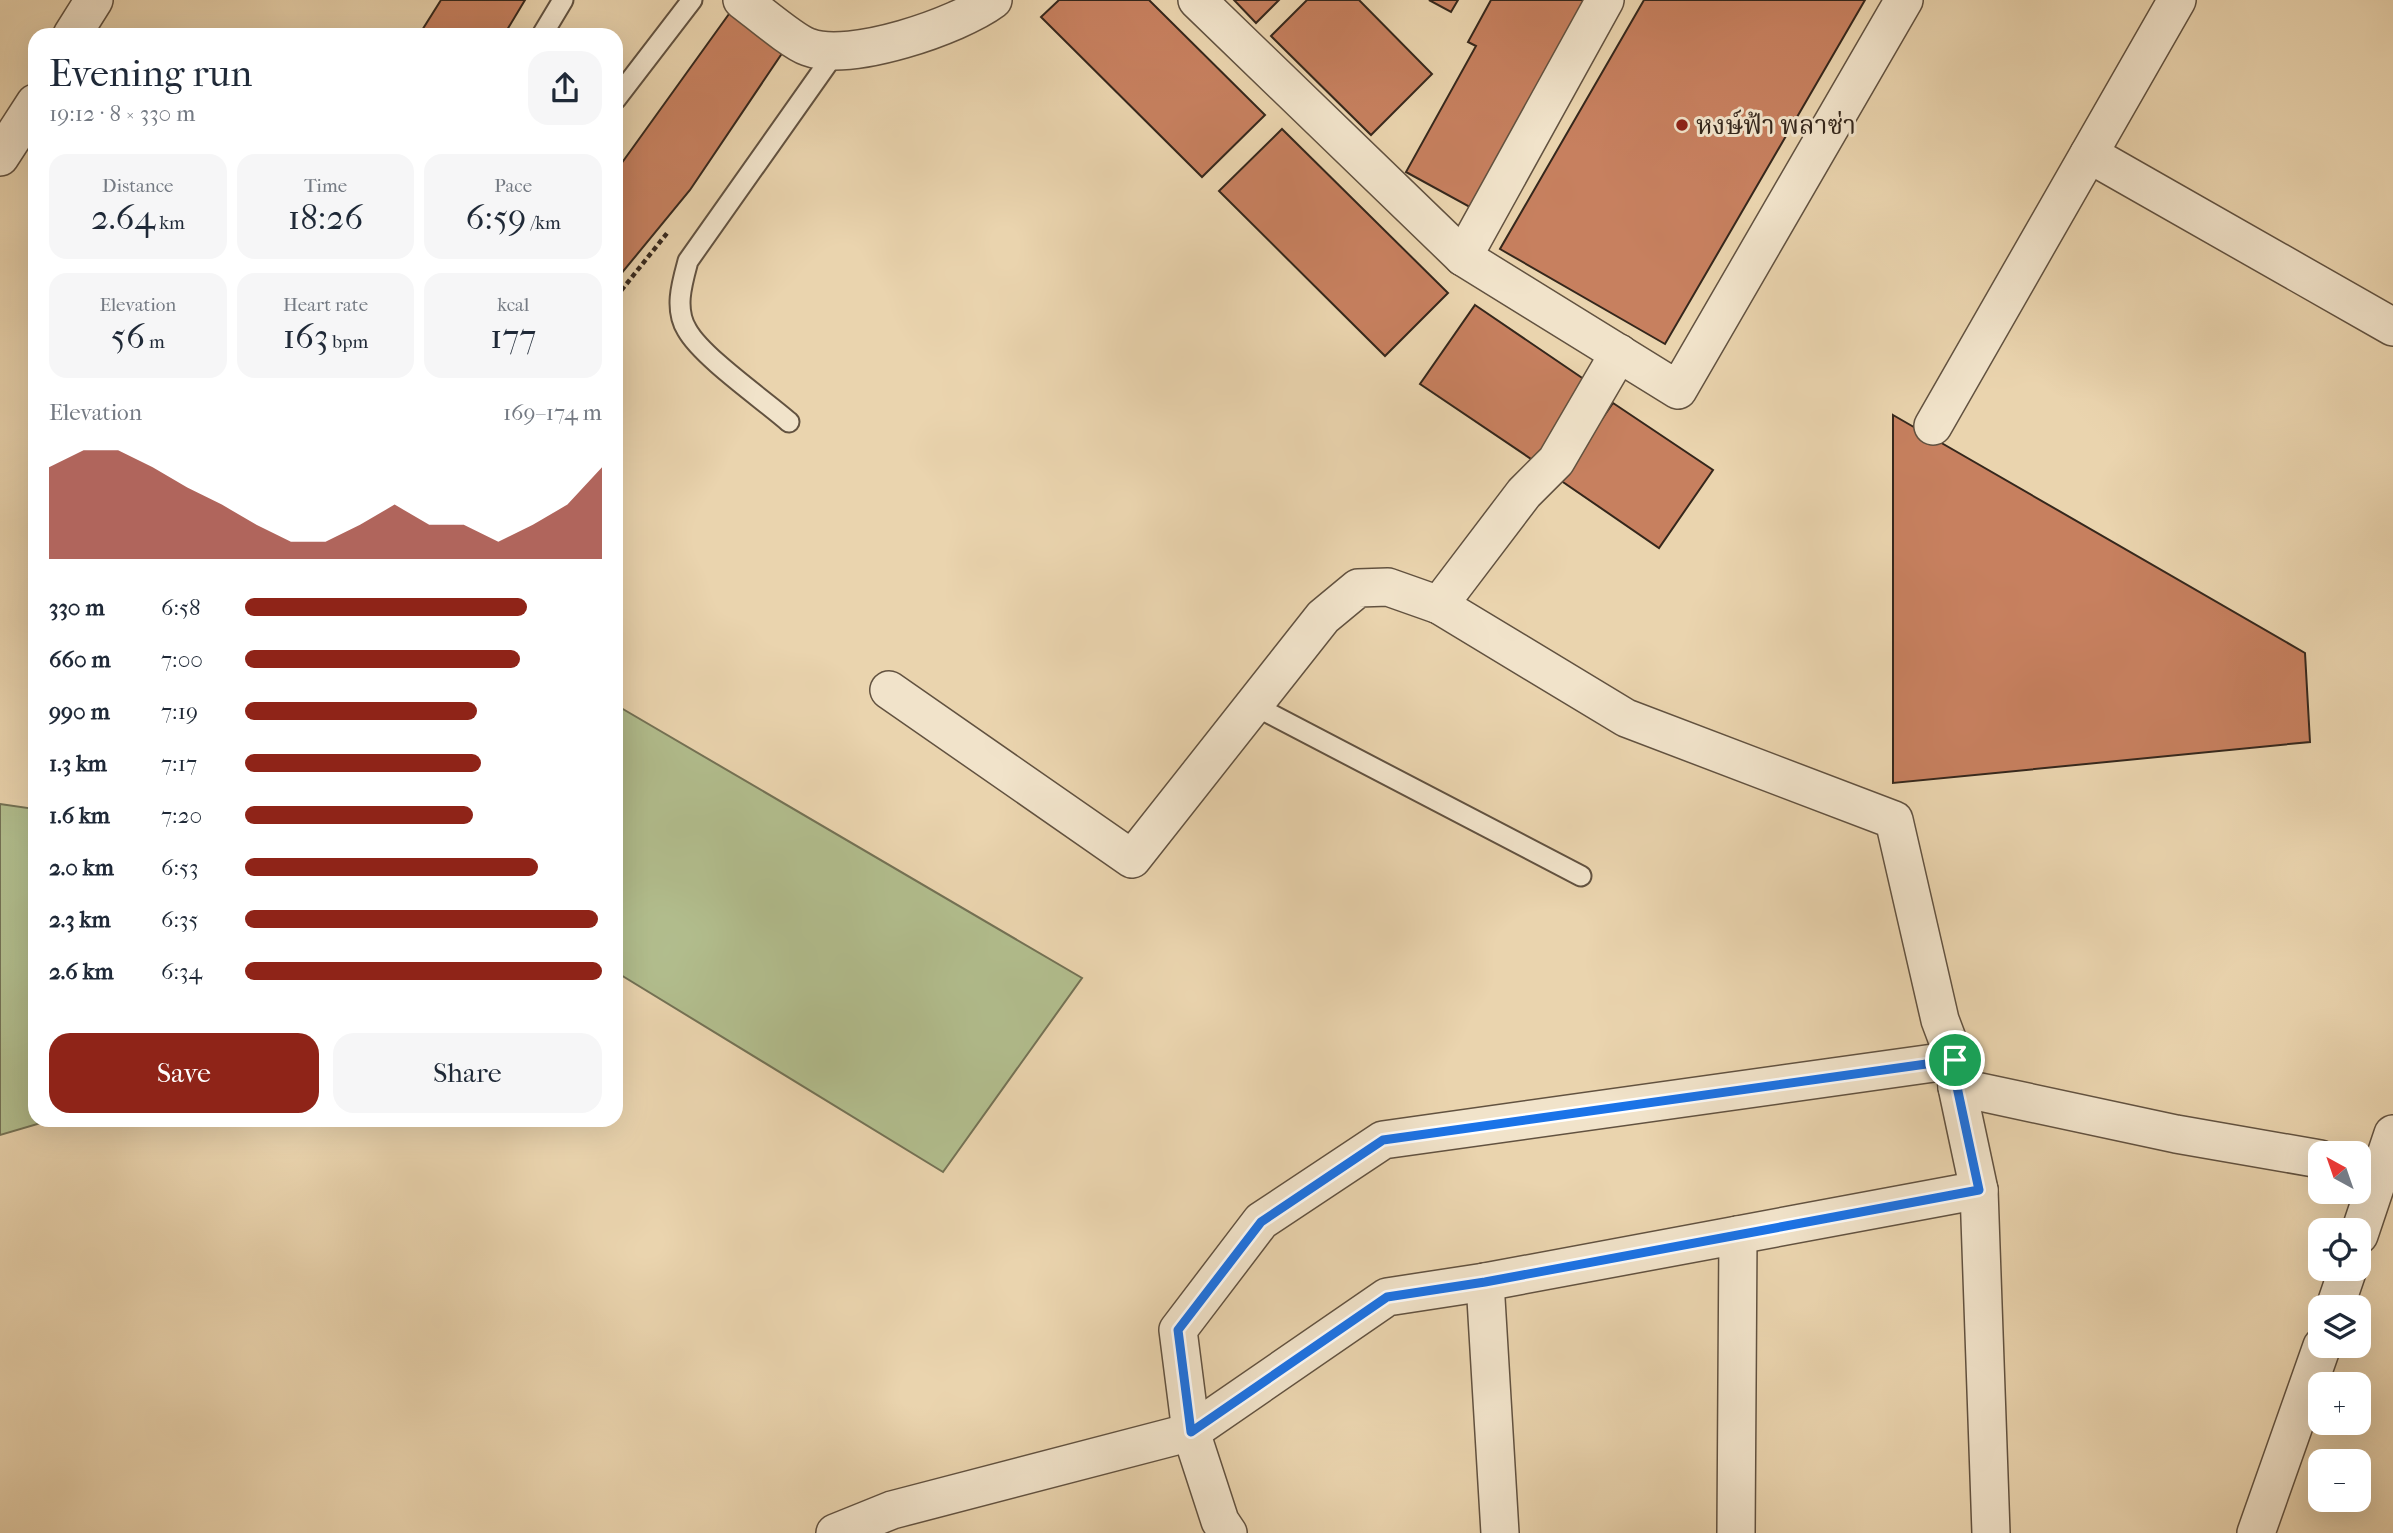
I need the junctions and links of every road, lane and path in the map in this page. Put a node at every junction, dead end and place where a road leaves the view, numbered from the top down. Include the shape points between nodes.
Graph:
1 (94, 0) edge
2 (563, 0) edge
3 (692, 0) edge
4 (742, 0) edge
5 (993, 0) edge
6 (1197, 0) edge
7 (1605, 0) edge
8 (1905, 0) edge
9 (2177, 0) edge
10 (76, 28) edge
11 (546, 28) edge
12 (837, 50) junction
13 (623, 90) edge
14 (28, 114) edge
15 (2089, 154) junction
16 (0, 157) edge
17 (1463, 257) junction
18 (2393, 327) edge
19 (1619, 354) junction
20 (789, 422) dead end
21 (1933, 426) dead end
22 (1439, 605) junction
23 (889, 690) dead end
24 (1255, 706) junction
25 (1581, 876) dead end
26 (1956, 1073) junction
27 (2393, 1134) edge
28 (2308, 1157) edge
29 (2377, 1169) edge
30 (1979, 1190) junction
31 (2364, 1218) edge
32 (1738, 1235) junction
33 (1485, 1282) junction
34 (2318, 1358) edge
35 (1191, 1432) junction
36 (835, 1533) edge
37 (1228, 1533) edge
38 (1500, 1533) edge
39 (1736, 1533) edge
40 (1991, 1533) edge
41 (2256, 1533) edge

1 - 10 street
2 - 11 lane
3 - 13 lane
4 - 12 street via 808,47
5 - 12 street via 946,26 888,44
6 - 17 street
7 - 17 street
8 - 19 street via 1678,390
9 - 15 street
12 - 20 lane via 688,261 680,290 686,330 702,349
14 - 16 street
15 - 18 street
15 - 21 street
17 - 19 street
19 - 22 street via 1556,461 1524,493
22 - 24 street via 1388,587 1358,588 1323,617
22 - 26 street via 1626,718 1894,820
23 - 24 street via 1132,859
24 - 25 lane
26 - 28 street via 2176,1134
26 - 30 street
26 - 35 street via 1383,1140 1261,1222 1178,1330
27 - 29 street
29 - 31 street
30 - 32 street
30 - 40 street
32 - 33 street
32 - 39 street
33 - 35 street via 1387,1297
33 - 38 street
34 - 41 street
35 - 36 street via 892,1510
35 - 37 street

